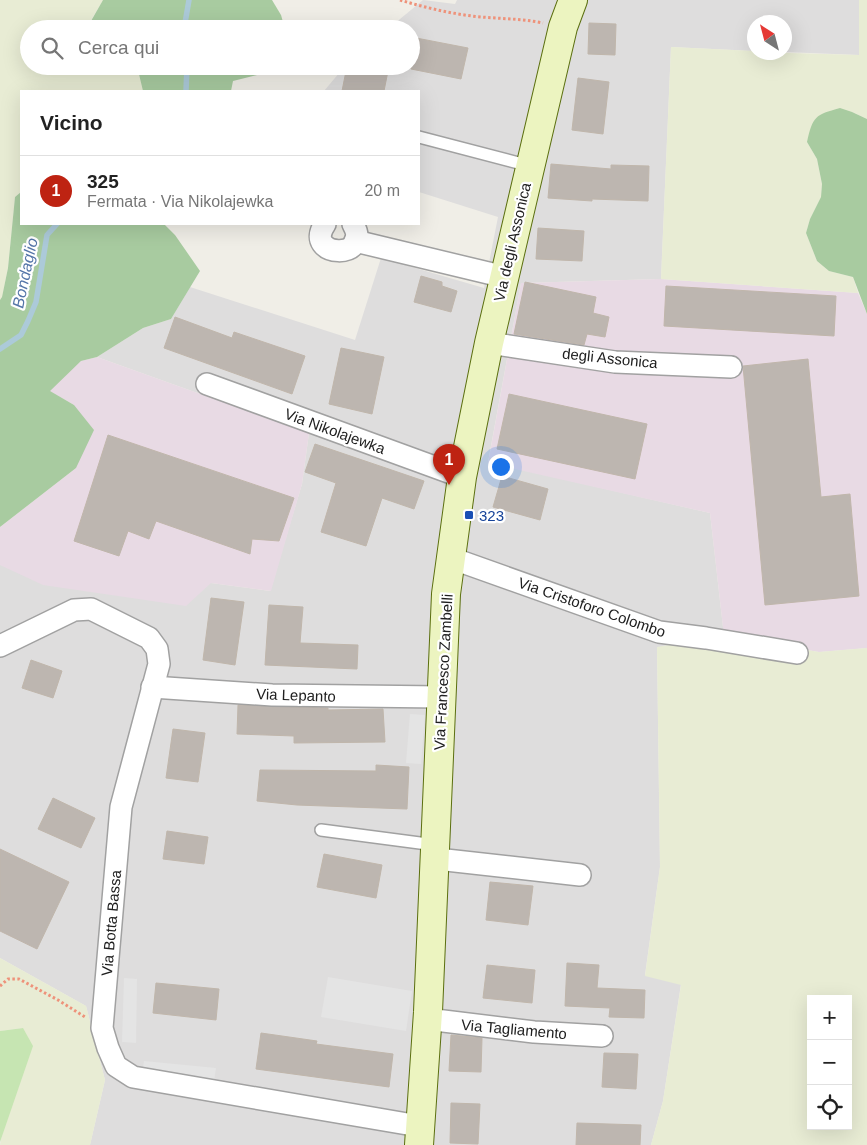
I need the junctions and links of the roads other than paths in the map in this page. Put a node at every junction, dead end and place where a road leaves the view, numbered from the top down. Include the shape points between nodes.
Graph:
1 (572, 0) edge
2 (420, 137) edge
3 (530, 166) junction
4 (325, 225) edge
5 (354, 232) edge
6 (505, 277) junction
7 (489, 343) junction
8 (731, 367) dead end
9 (207, 384) dead end
10 (462, 482) junction
11 (451, 558) junction
12 (0, 646) edge
13 (796, 653) dead end
14 (152, 687) junction
15 (441, 697) junction
16 (321, 830) dead end
17 (435, 851) junction
18 (580, 875) dead end
19 (427, 1019) junction
20 (602, 1036) dead end
21 (419, 1136) edge

1 - 3 main road, Via degli Assonica
2 - 3 lane
3 - 6 main road, Via degli Assonica
4 - 5 street via 322,239 335,252 352,246
5 - 6 street
6 - 7 main road, Via degli Assonica
7 - 8 street, degli Assonica via 615,362
7 - 10 main road, Via degli Assonica
9 - 10 street, Via Nikolajewka
10 - 11 main road, Via Francesco Zambelli
11 - 13 street, Via Cristoforo Colombo via 659,632
11 - 15 main road, Via Francesco Zambelli
12 - 14 street, Via Botta Bassa via 74,610 91,609 149,638 157,649 159,664
14 - 15 street, Via Lepanto via 272,695
14 - 21 street, Via Botta Bassa via 121,807 102,1028 116,1066 133,1077
15 - 17 main road, Via Francesco Zambelli
16 - 17 lane
17 - 18 street via 446,860
17 - 19 main road, Via Francesco Zambelli
19 - 20 street, Via Tagliamento via 534,1032
19 - 21 main road, Via Francesco Zambelli

